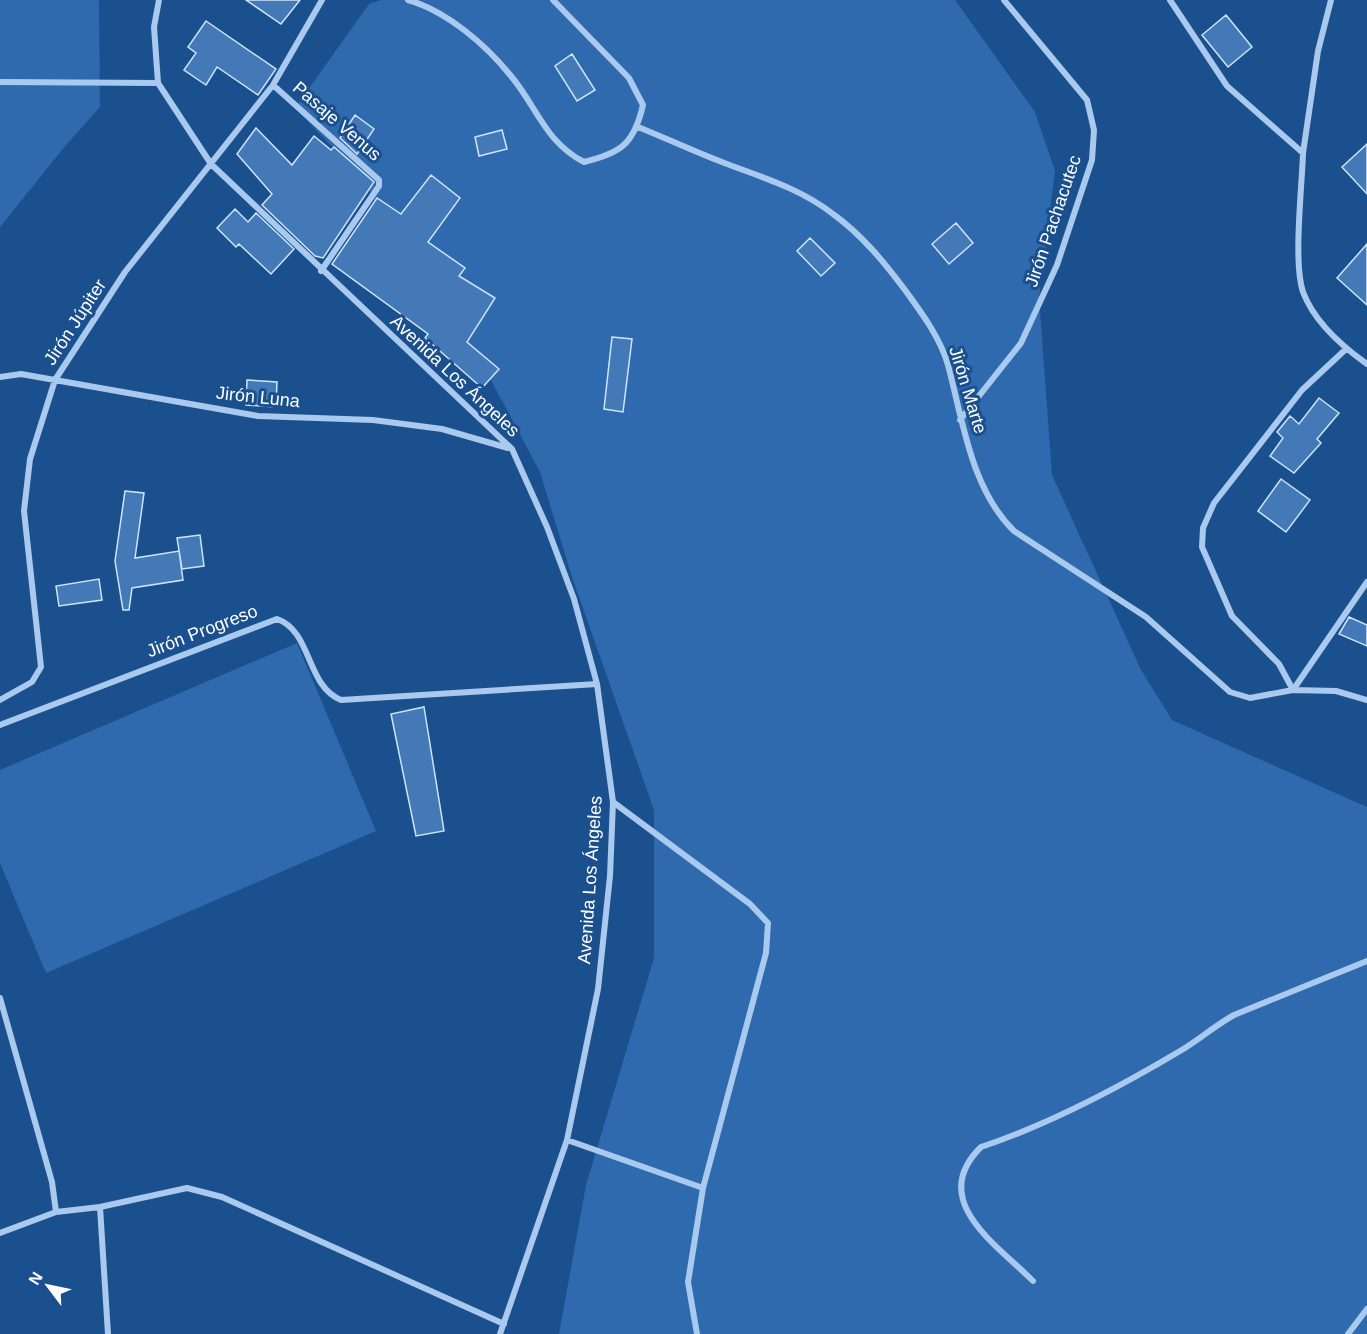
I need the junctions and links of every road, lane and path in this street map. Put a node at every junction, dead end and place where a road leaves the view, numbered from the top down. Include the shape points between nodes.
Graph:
1 (159, 0) edge
2 (322, 0) edge
3 (408, 0) edge
4 (553, 0) edge
5 (1004, 0) edge
6 (1170, 0) edge
7 (1331, 0) edge
8 (0, 82) edge
9 (158, 84) junction
10 (273, 85) junction
11 (638, 127) junction
12 (1303, 153) junction
13 (211, 164) junction
14 (321, 270) junction
15 (1346, 349) junction
16 (1367, 364) edge
17 (0, 376) edge
18 (55, 380) junction
19 (960, 420) junction
20 (512, 449) junction
21 (1367, 582) edge
22 (597, 684) junction
23 (1293, 690) junction
24 (0, 700) edge
25 (1367, 700) edge
26 (0, 725) edge
27 (614, 802) junction
28 (1367, 961) edge
29 (0, 998) edge
30 (567, 1140) junction
31 (703, 1188) junction
32 (100, 1207) junction
33 (56, 1212) junction
34 (0, 1233) edge
35 (1033, 1281) dead end
36 (1367, 1309) edge
37 (504, 1324) junction
38 (108, 1334) edge
39 (500, 1334) edge
40 (697, 1334) edge
41 (1348, 1334) edge

1 - 9 street, Avenida Los Ángeles via 154,27
2 - 10 street, Jirón Júpiter
3 - 11 street via 456,25 485,50 512,76 531,108 567,153 584,162 607,156 627,145
4 - 11 street via 629,78 643,105
5 - 19 street, Jirón Pachacutec via 1087,100 1094,130 1092,160 1057,265 1021,343
6 - 12 street via 1227,86
7 - 12 street via 1318,51
8 - 9 street
9 - 13 street, Avenida Los Ángeles
10 - 13 street, Jirón Júpiter
10 - 14 street, Pasaje Venus via 379,180 379,186
11 - 19 street, Jirón Marte via 779,181 833,214 879,255 930,327 947,362
12 - 15 street via 1303,291 1312,309
13 - 14 street, Avenida Los Ángeles
13 - 18 street, Jirón Júpiter via 126,272
14 - 20 street, Avenida Los Ángeles
15 - 16 street
15 - 23 street via 1302,390 1214,503 1203,528 1202,547 1232,616 1279,664
17 - 18 street, Jirón Luna via 21,374
18 - 20 street, Jirón Luna via 258,416 373,420 442,429
18 - 24 street, Jirón Júpiter via 30,459 24,511 41,667 32,682
19 - 23 street, Jirón Marte via 989,499 999,517 1014,531 1146,617 1230,692 1250,698
20 - 22 street, Avenida Los Ángeles via 574,600
21 - 23 street
22 - 26 street, Jirón Progreso via 340,699 326,691 291,625 277,619
22 - 27 street, Avenida Los Ángeles
23 - 25 street, Jirón Marte via 1336,691
27 - 30 street, Avenida Los Ángeles via 598,989
27 - 31 street via 750,904 768,923 766,953
28 - 35 street via 1234,1015 1125,1084 981,1147 969,1159 960,1196 978,1226
29 - 33 street via 52,1182
30 - 31 street
30 - 37 street, Avenida Los Ángeles
31 - 40 street via 688,1282
32 - 33 street
32 - 37 street via 188,1188 222,1197
32 - 38 street
33 - 34 street
36 - 41 street
37 - 39 street, Avenida Los Ángeles

